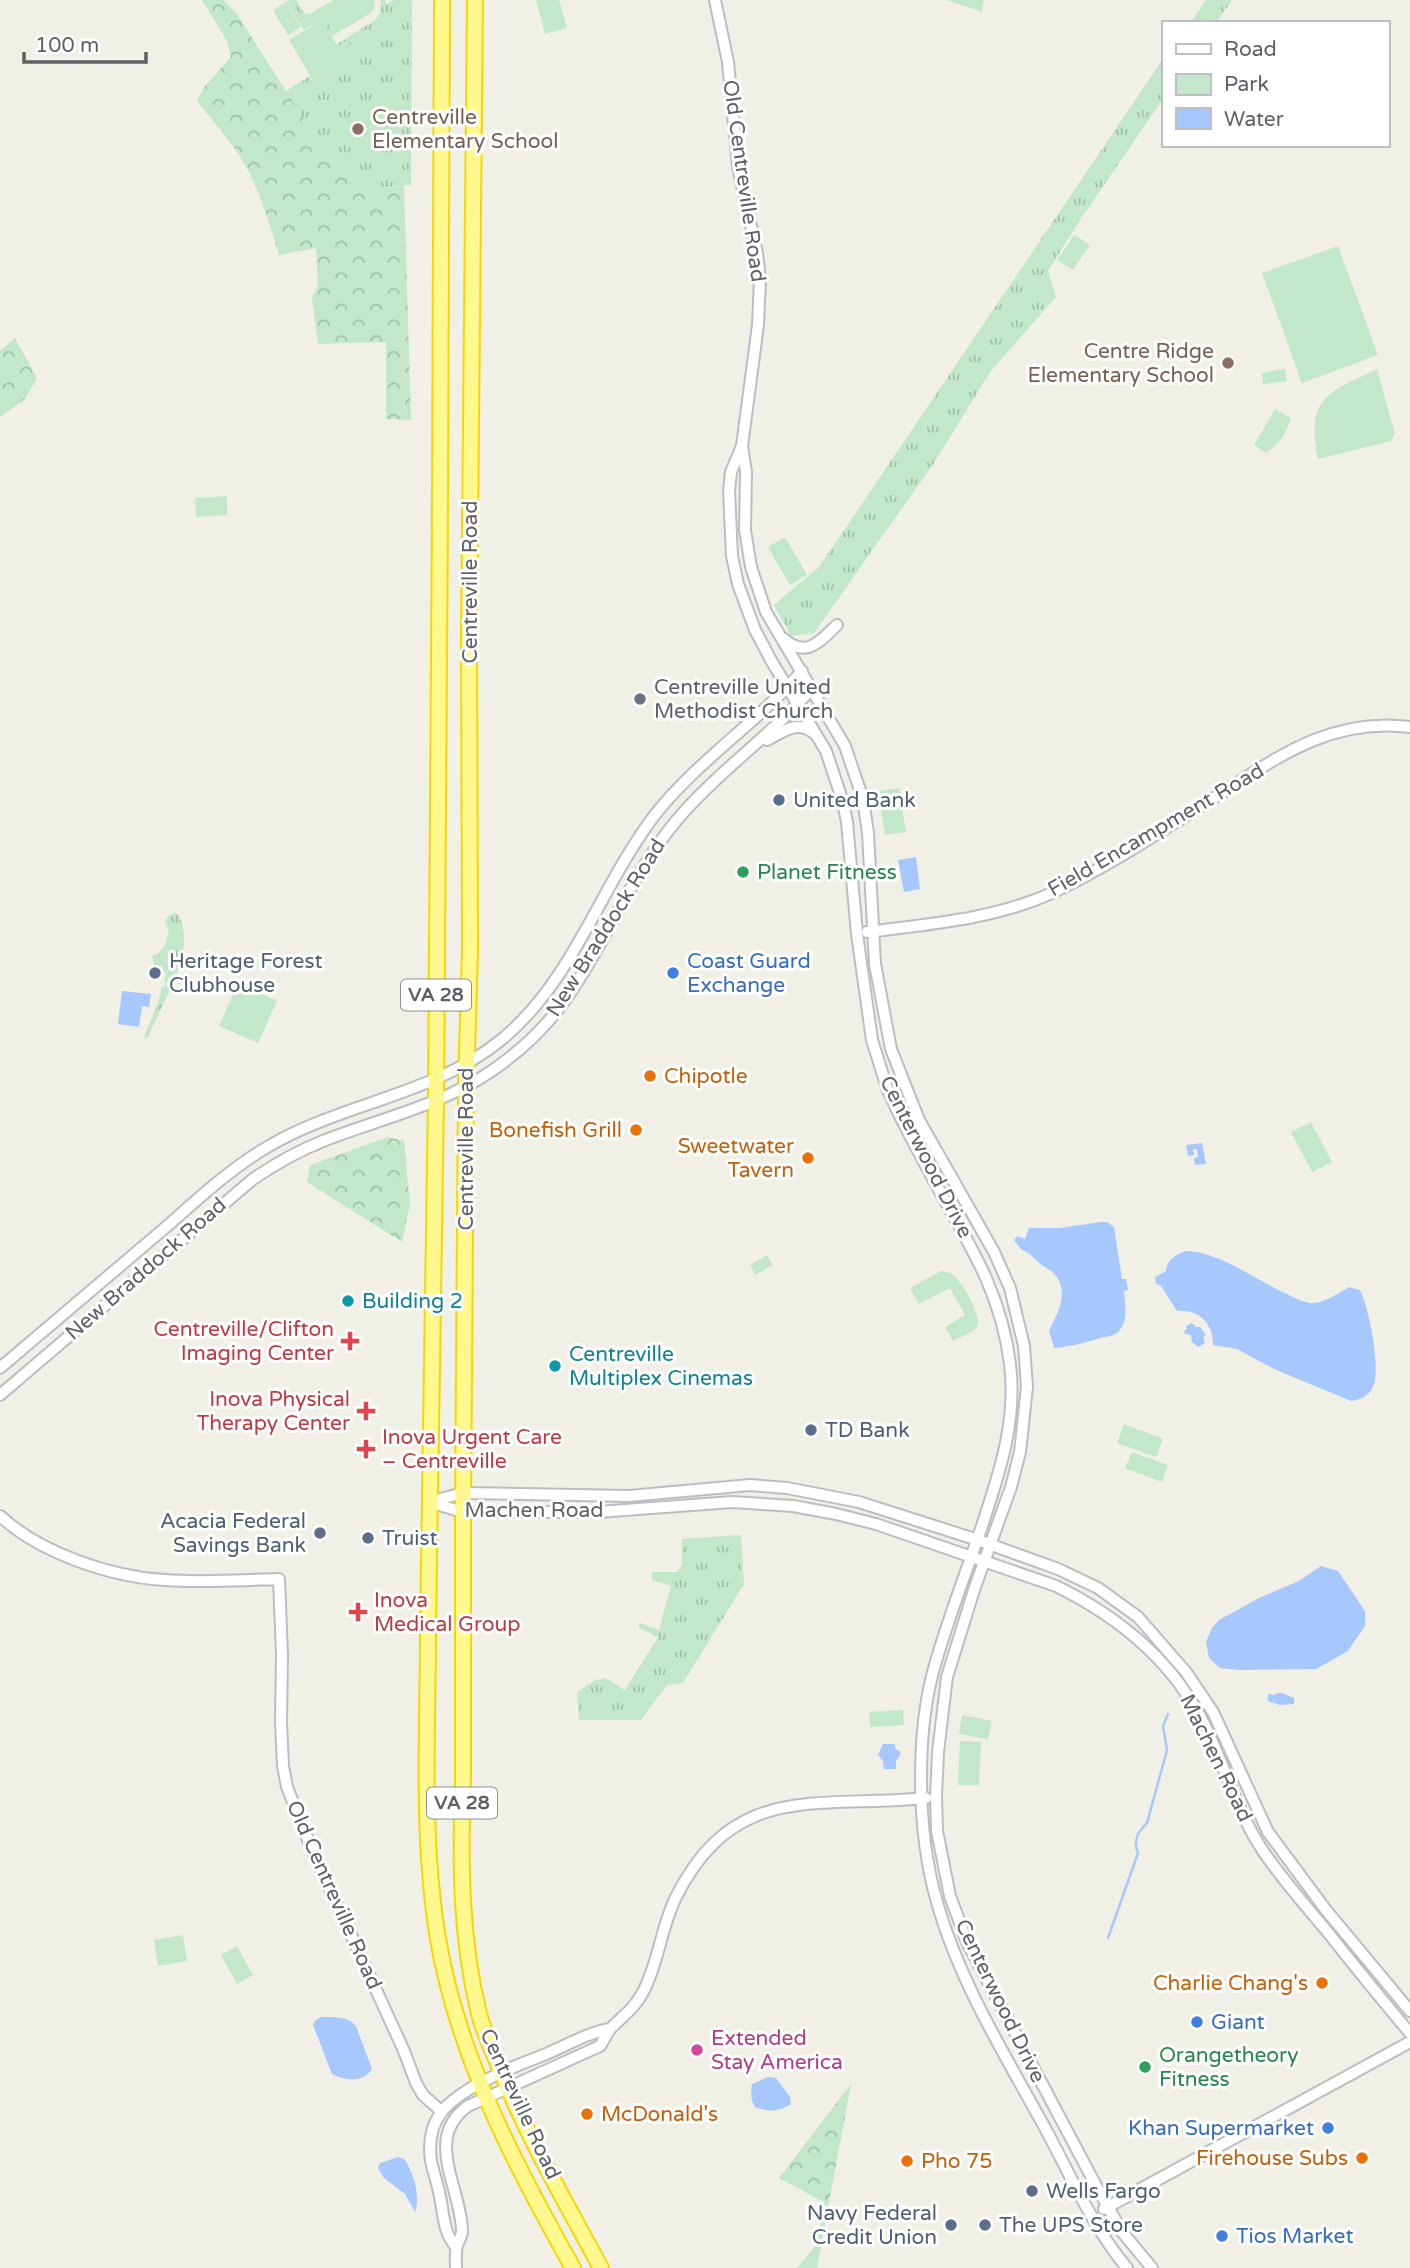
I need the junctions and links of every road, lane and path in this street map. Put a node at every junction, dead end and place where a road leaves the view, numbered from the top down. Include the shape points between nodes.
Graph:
1 (442, 0) edge
2 (475, 0) edge
3 (715, 0) edge
4 (742, 446) junction
5 (837, 625) dead end
6 (779, 635) junction
7 (802, 671) junction
8 (788, 688) junction
9 (812, 688) junction
10 (798, 704) junction
11 (1410, 727) edge
12 (818, 737) junction
13 (752, 748) junction
14 (874, 932) junction
15 (857, 934) junction
16 (466, 1062) junction
17 (436, 1078) junction
18 (466, 1085) junction
19 (436, 1100) junction
20 (0, 1368) edge
21 (0, 1395) edge
22 (463, 1493) junction
23 (429, 1502) junction
24 (463, 1512) junction
25 (0, 1516) edge
26 (978, 1539) junction
27 (991, 1545) junction
28 (972, 1556) junction
29 (985, 1561) junction
30 (936, 1797) junction
31 (921, 1799) junction
32 (1410, 2011) edge
33 (610, 2029) junction
34 (1410, 2033) edge
35 (1410, 2042) edge
36 (501, 2072) junction
37 (479, 2083) junction
38 (507, 2087) junction
39 (486, 2097) junction
40 (441, 2111) junction
41 (1108, 2207) junction
42 (1092, 2216) junction
43 (456, 2247) junction
44 (456, 2268) edge
45 (573, 2268) edge
46 (601, 2268) edge
47 (1127, 2268) edge
48 (1152, 2268) edge

1 - 17 highway, Centreville Road / VA 28
2 - 16 highway, Centreville Road / VA 28
3 - 4 street, Old Centreville Road via 728,62 738,167 760,279
4 - 6 street, Centerwood Drive via 751,567
4 - 8 street, Centerwood Drive via 729,486 738,584 755,630
5 - 6 street via 807,648 794,646
6 - 7 street, Centerwood Drive
7 - 8 street, New Braddock Road
7 - 9 street, Centerwood Drive
8 - 10 street, Centerwood Drive
8 - 16 street, New Braddock Road via 661,808 540,1002 498,1042
9 - 10 street, New Braddock Road
9 - 14 street, Centerwood Drive via 845,746 863,799
10 - 12 street, Centerwood Drive
10 - 13 street, New Braddock Road
11 - 14 street, Field Encampment Road via 1356,727 1296,747 1134,848 1022,906
12 - 13 street via 805,727 794,726
12 - 15 street, Centerwood Drive via 847,822
13 - 18 street, New Braddock Road via 696,800 659,844 555,1013 520,1050
14 - 15 street, Field Encampment Road
14 - 27 street, Centerwood Drive via 875,964 891,1049 919,1121 1010,1287 1024,1346 1027,1387 1020,1452
15 - 26 street, Centerwood Drive via 872,1040 887,1088 985,1271 1003,1320 1012,1388 1009,1425 998,1480
16 - 17 street, New Braddock Road
16 - 18 highway, Centreville Road / VA 28
17 - 19 highway, Centreville Road / VA 28
17 - 20 street, New Braddock Road via 314,1123 247,1159
18 - 19 street, New Braddock Road
18 - 22 highway, Centreville Road / VA 28
19 - 21 street, New Braddock Road via 320,1142 253,1179
19 - 23 highway, Centreville Road / VA 28
22 - 23 street, Machen Road
22 - 24 highway, Centreville Road / VA 28
22 - 26 street, Machen Road via 629,1496 750,1485 859,1502
23 - 24 street, Machen Road
23 - 37 highway, Centreville Road / VA 28 via 431,1881 442,1954
24 - 28 street, Machen Road via 598,1512 732,1502 793,1506 876,1524
24 - 36 highway, Centreville Road / VA 28 via 462,1914 480,2017
25 - 40 street, Old Centreville Road via 53,1552 110,1571 160,1580 279,1579 287,1787 416,2082
26 - 27 street, Machen Road
26 - 28 street, Centerwood Drive
27 - 29 street, Centerwood Drive
27 - 32 street, Machen Road via 1098,1588 1139,1617 1160,1640 1213,1712 1268,1832
28 - 29 street, Machen Road
28 - 31 street, Centerwood Drive via 932,1677 923,1734
29 - 30 street, Centerwood Drive via 947,1677
29 - 34 street, Machen Road via 1079,1597 1129,1630 1153,1654 1194,1704 1233,1796 1262,1848
30 - 31 street
30 - 41 street, Centerwood Drive via 941,1856 967,1942
31 - 33 street via 795,1805 764,1812 730,1828 695,1864 675,1898 643,1993
31 - 42 street, Centerwood Drive via 931,1879 960,1967
33 - 36 street via 592,2032
33 - 38 street via 600,2046
35 - 41 street
36 - 37 street
36 - 38 highway, Centreville Road / VA 28
37 - 39 highway, Centreville Road / VA 28
37 - 40 street
38 - 39 street
38 - 46 highway, Centreville Road / VA 28
39 - 43 street via 455,2116 447,2129 446,2152 462,2234
39 - 45 highway, Centreville Road / VA 28
40 - 43 street via 432,2137 431,2161 447,2237
41 - 42 street
41 - 48 street, Centerwood Drive
42 - 47 street, Centerwood Drive
43 - 44 street

